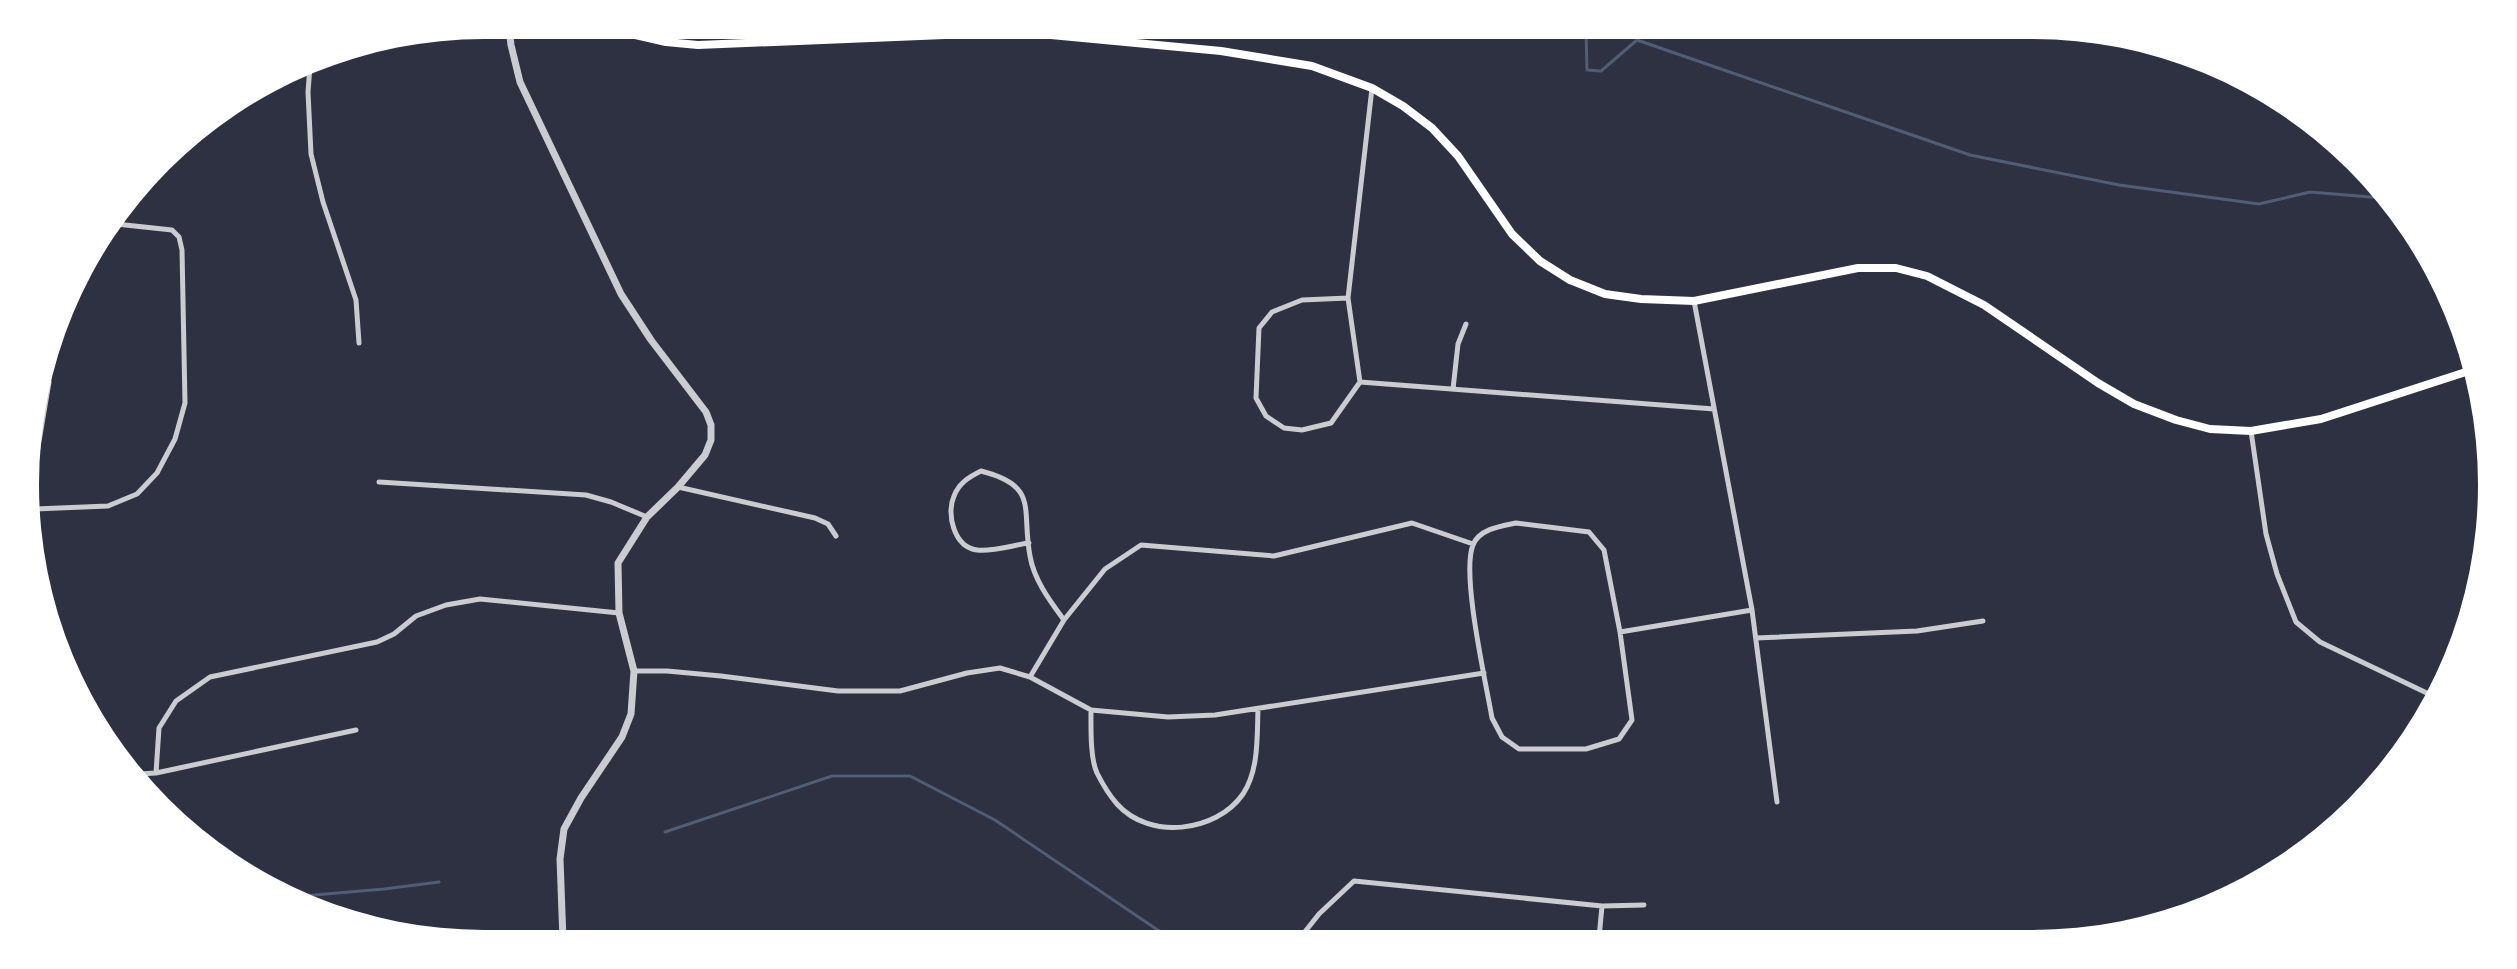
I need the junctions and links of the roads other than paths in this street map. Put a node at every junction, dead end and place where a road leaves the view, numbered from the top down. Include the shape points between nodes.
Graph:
1 (511, 39) edge
2 (653, 39) edge
3 (846, 39) edge
4 (1106, 39) edge
5 (309, 75) edge
6 (1372, 88) junction
7 (123, 225) edge
8 (1348, 298) junction
9 (1694, 301) junction
10 (1466, 324) dead end
11 (359, 343) dead end
12 (2464, 373) edge
13 (1360, 382) junction
14 (1453, 389) junction
15 (1714, 409) junction
16 (2251, 431) junction
17 (380, 482) dead end
18 (678, 487) junction
19 (40, 509) edge
20 (647, 517) junction
21 (836, 536) dead end
22 (1029, 543) junction
23 (1473, 544) junction
24 (1752, 610) junction
25 (619, 614) junction
26 (1064, 620) junction
27 (1983, 621) dead end
28 (1620, 632) junction
29 (1756, 638) junction
30 (634, 671) junction
31 (1484, 673) junction
32 (1030, 677) junction
33 (2426, 693) edge
34 (1258, 709) junction
35 (1091, 710) junction
36 (356, 730) dead end
37 (156, 772) junction
38 (146, 773) edge
39 (1777, 802) dead end
40 (1644, 905) dead end
41 (1602, 906) junction
42 (564, 930) edge
43 (1307, 930) edge
44 (1600, 930) edge

1 - 18 street via 519,82 621,294 706,412 711,425 705,455
2 - 3 main road via 698,45
4 - 6 main road via 1269,58 1312,66
5 - 11 street via 311,154 356,300
6 - 8 street
6 - 9 main road via 1432,128 1458,156 1512,234 1540,261 1570,280 1605,294
7 - 19 street via 172,230 179,237 185,403 175,439 157,473 137,494 108,506
8 - 13 street
8 - 13 street via 1302,300 1272,312 1259,328 1256,398 1266,416 1284,428 1302,430 1331,423
9 - 15 street
9 - 16 main road via 1858,268 1896,268 1927,276 1984,305 2134,404 2210,429
10 - 14 street via 1458,344
12 - 16 main road via 2320,419
13 - 14 street
14 - 15 street
15 - 24 street
16 - 33 street via 2266,534 2296,622 2320,642
17 - 20 street via 586,495
18 - 20 street
18 - 21 street via 815,518 828,524
20 - 25 street via 618,563
22 - 22 street via 1025,499 1015,487 999,476 981,471 966,479 951,504 951,520 965,544 976,550
22 - 26 street via 1030,557 1045,594
23 - 26 street via 1412,523 1274,556 1141,545 1105,568
23 - 28 street via 1492,527 1516,523 1589,532 1604,550
23 - 31 street via 1468,572
24 - 28 street
24 - 29 street
25 - 30 street
25 - 37 street via 480,599 416,616 377,642 210,677 176,701 159,729
26 - 32 street
27 - 29 street via 1917,631
28 - 31 street via 1632,720 1619,739 1586,749 1519,748 1502,737 1492,718
29 - 39 street
30 - 32 street via 689,673 838,691 900,690 1000,668
30 - 42 street via 631,714 622,737 564,829 560,860
31 - 34 street
32 - 35 street
34 - 35 street via 1168,717
34 - 35 street via 1254,766 1242,794 1212,819 1170,828 1142,822 1118,805 1096,771
36 - 37 street
37 - 38 street
40 - 41 street
41 - 43 street via 1354,881
41 - 44 street

